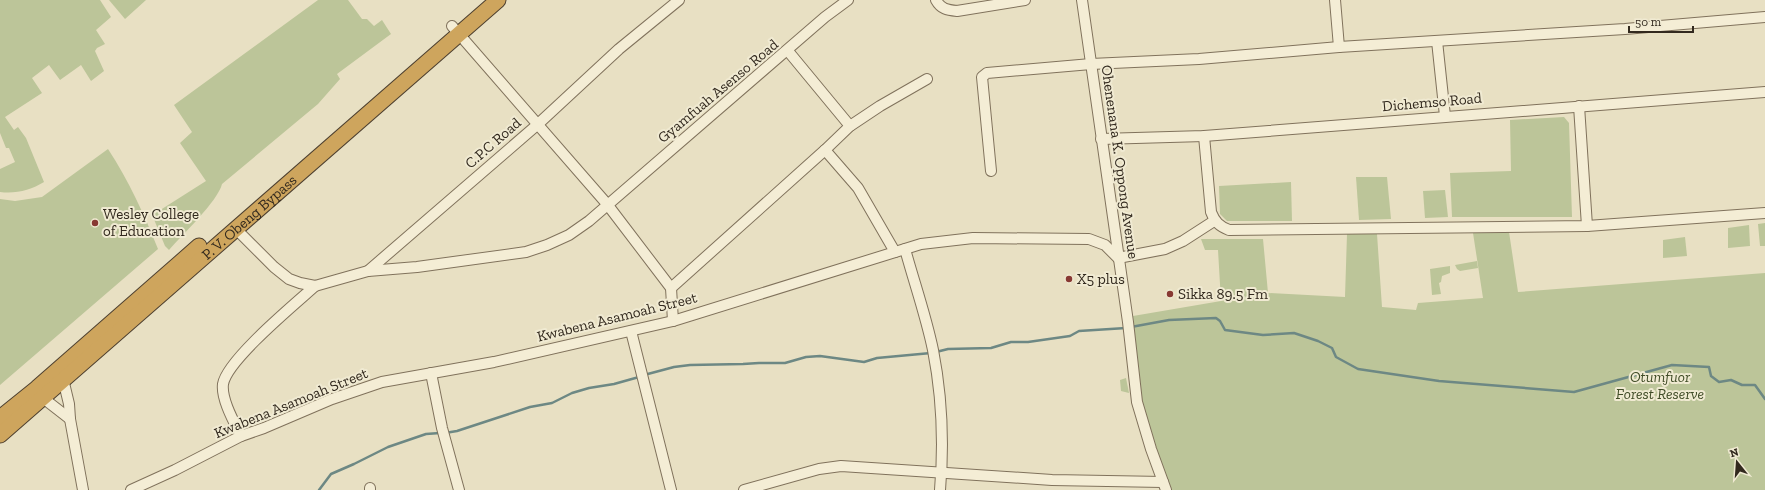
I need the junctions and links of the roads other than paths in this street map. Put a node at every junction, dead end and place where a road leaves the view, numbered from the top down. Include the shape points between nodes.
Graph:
1 (482, 0) edge
2 (498, 0) edge
3 (679, 0) edge
4 (848, 0) edge
5 (936, 0) edge
6 (1025, 0) edge
7 (1082, 0) edge
8 (1335, 0) edge
9 (1765, 18) edge
10 (455, 30) junction
11 (1437, 41) junction
12 (1339, 47) junction
13 (788, 51) junction
14 (1091, 64) junction
15 (927, 79) dead end
16 (1765, 92) edge
17 (1579, 106) junction
18 (1445, 116) junction
19 (537, 125) junction
20 (850, 126) junction
21 (1204, 136) junction
22 (1101, 139) junction
23 (825, 150) junction
24 (990, 170) dead end
25 (607, 204) junction
26 (1765, 213) edge
27 (1214, 221) junction
28 (232, 224) junction
29 (1586, 226) junction
30 (900, 250) junction
31 (1118, 258) junction
32 (368, 271) junction
33 (315, 286) junction
34 (671, 288) junction
35 (673, 321) junction
36 (631, 331) junction
37 (431, 373) junction
38 (60, 375) junction
39 (40, 393) junction
40 (0, 418) edge
41 (70, 419) junction
42 (0, 435) edge
43 (240, 436) junction
44 (941, 472) junction
45 (1165, 486) edge
46 (136, 489) edge
47 (83, 490) edge
48 (459, 490) edge
49 (671, 490) edge
50 (744, 490) edge
51 (940, 490) edge

1 - 10 highway, P. V. Obeng Bypass
2 - 10 highway, P. V. Obeng Bypass
3 - 19 street, C.P.C Road
4 - 13 street, Gyamfuah Asenso Road
5 - 6 street via 947,10 957,11
7 - 14 street, Ohenenana K. Oppong Avenue
8 - 12 street
9 - 11 street
10 - 19 street
10 - 28 highway, P. V. Obeng Bypass
11 - 12 street
11 - 18 street
12 - 14 street
13 - 20 street
13 - 25 street, Gyamfuah Asenso Road
14 - 22 street, Ohenenana K. Oppong Avenue
14 - 24 street via 987,73 982,77
15 - 20 street
16 - 17 street, Dichemso Road
17 - 18 street, Dichemso Road
17 - 29 street
18 - 21 street, Dichemso Road
19 - 25 street
19 - 32 street, C.P.C Road
20 - 23 street
21 - 22 street, Dichemso Road
21 - 27 street
22 - 31 street, Ohenenana K. Oppong Avenue
23 - 30 street via 858,188
23 - 34 street
25 - 32 street via 569,235 526,252
25 - 34 street
26 - 29 street
27 - 29 street via 1220,227 1229,230
27 - 31 street via 1165,249
28 - 33 street via 289,279
28 - 38 highway, P. V. Obeng Bypass
30 - 31 street, Kwabena Asamoah Street via 921,244 973,238 1089,239 1105,245
30 - 35 street, Kwabena Asamoah Street
30 - 44 street via 933,348 942,420
31 - 45 street, Ohenenana K. Oppong Avenue via 1137,402
32 - 33 street, C.P.C Road
33 - 43 street via 249,347 230,369 223,384 225,402
34 - 35 street
35 - 36 street, Kwabena Asamoah Street
36 - 37 street, Kwabena Asamoah Street via 494,362
36 - 49 street
37 - 43 street, Kwabena Asamoah Street via 382,382
37 - 48 street via 443,433
38 - 39 highway, P. V. Obeng Bypass
38 - 41 street via 69,404
39 - 40 highway, P. V. Obeng Bypass
39 - 41 street
39 - 42 highway, P. V. Obeng Bypass
41 - 47 street
43 - 46 street, Kwabena Asamoah Street
44 - 45 street
44 - 50 street via 830,467
44 - 51 street

